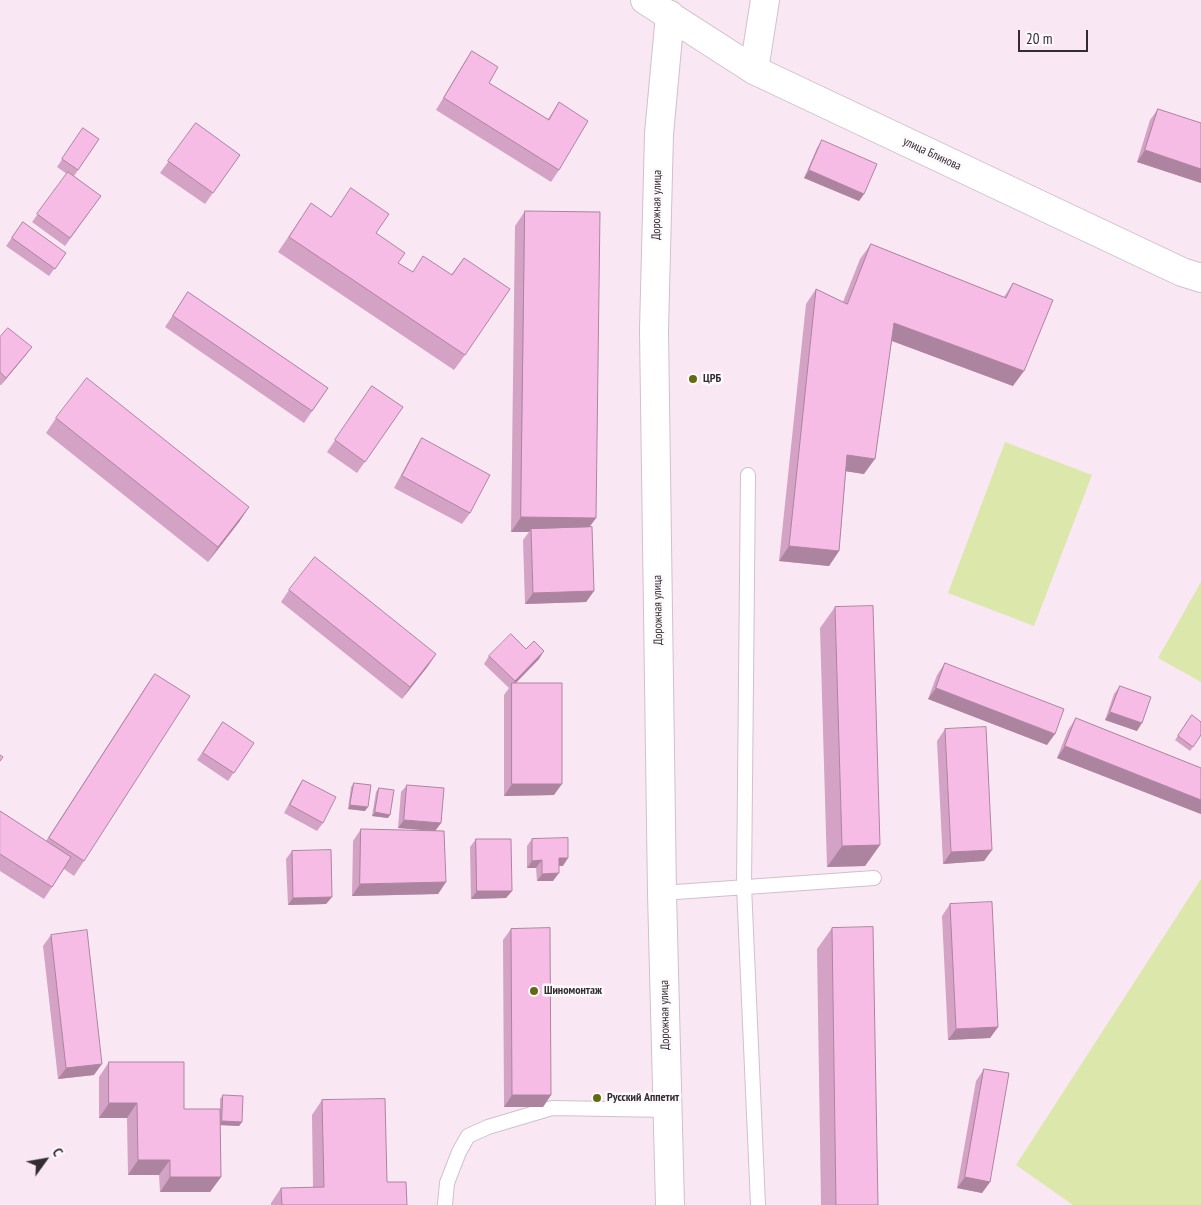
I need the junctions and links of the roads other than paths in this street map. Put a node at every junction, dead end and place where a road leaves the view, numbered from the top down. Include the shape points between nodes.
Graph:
1 (645, 0) edge
2 (764, 0) edge
3 (670, 15) junction
4 (754, 70) junction
5 (1201, 278) edge
6 (748, 474) dead end
7 (874, 878) edge
8 (744, 886) junction
9 (662, 893) junction
10 (667, 1110) junction
11 (445, 1205) edge
12 (670, 1205) edge
13 (758, 1205) edge

1 - 3 main road, улица Блинова
2 - 4 main road
3 - 4 main road, улица Блинова
3 - 9 main road, Дорожная улица via 659,134 654,330
4 - 5 main road, улица Блинова via 1182,272
6 - 8 lane
7 - 8 lane
8 - 9 lane
8 - 13 lane
9 - 10 main road, Дорожная улица
10 - 11 lane via 552,1108 488,1127 468,1136 459,1152 447,1183
10 - 12 main road, Дорожная улица

